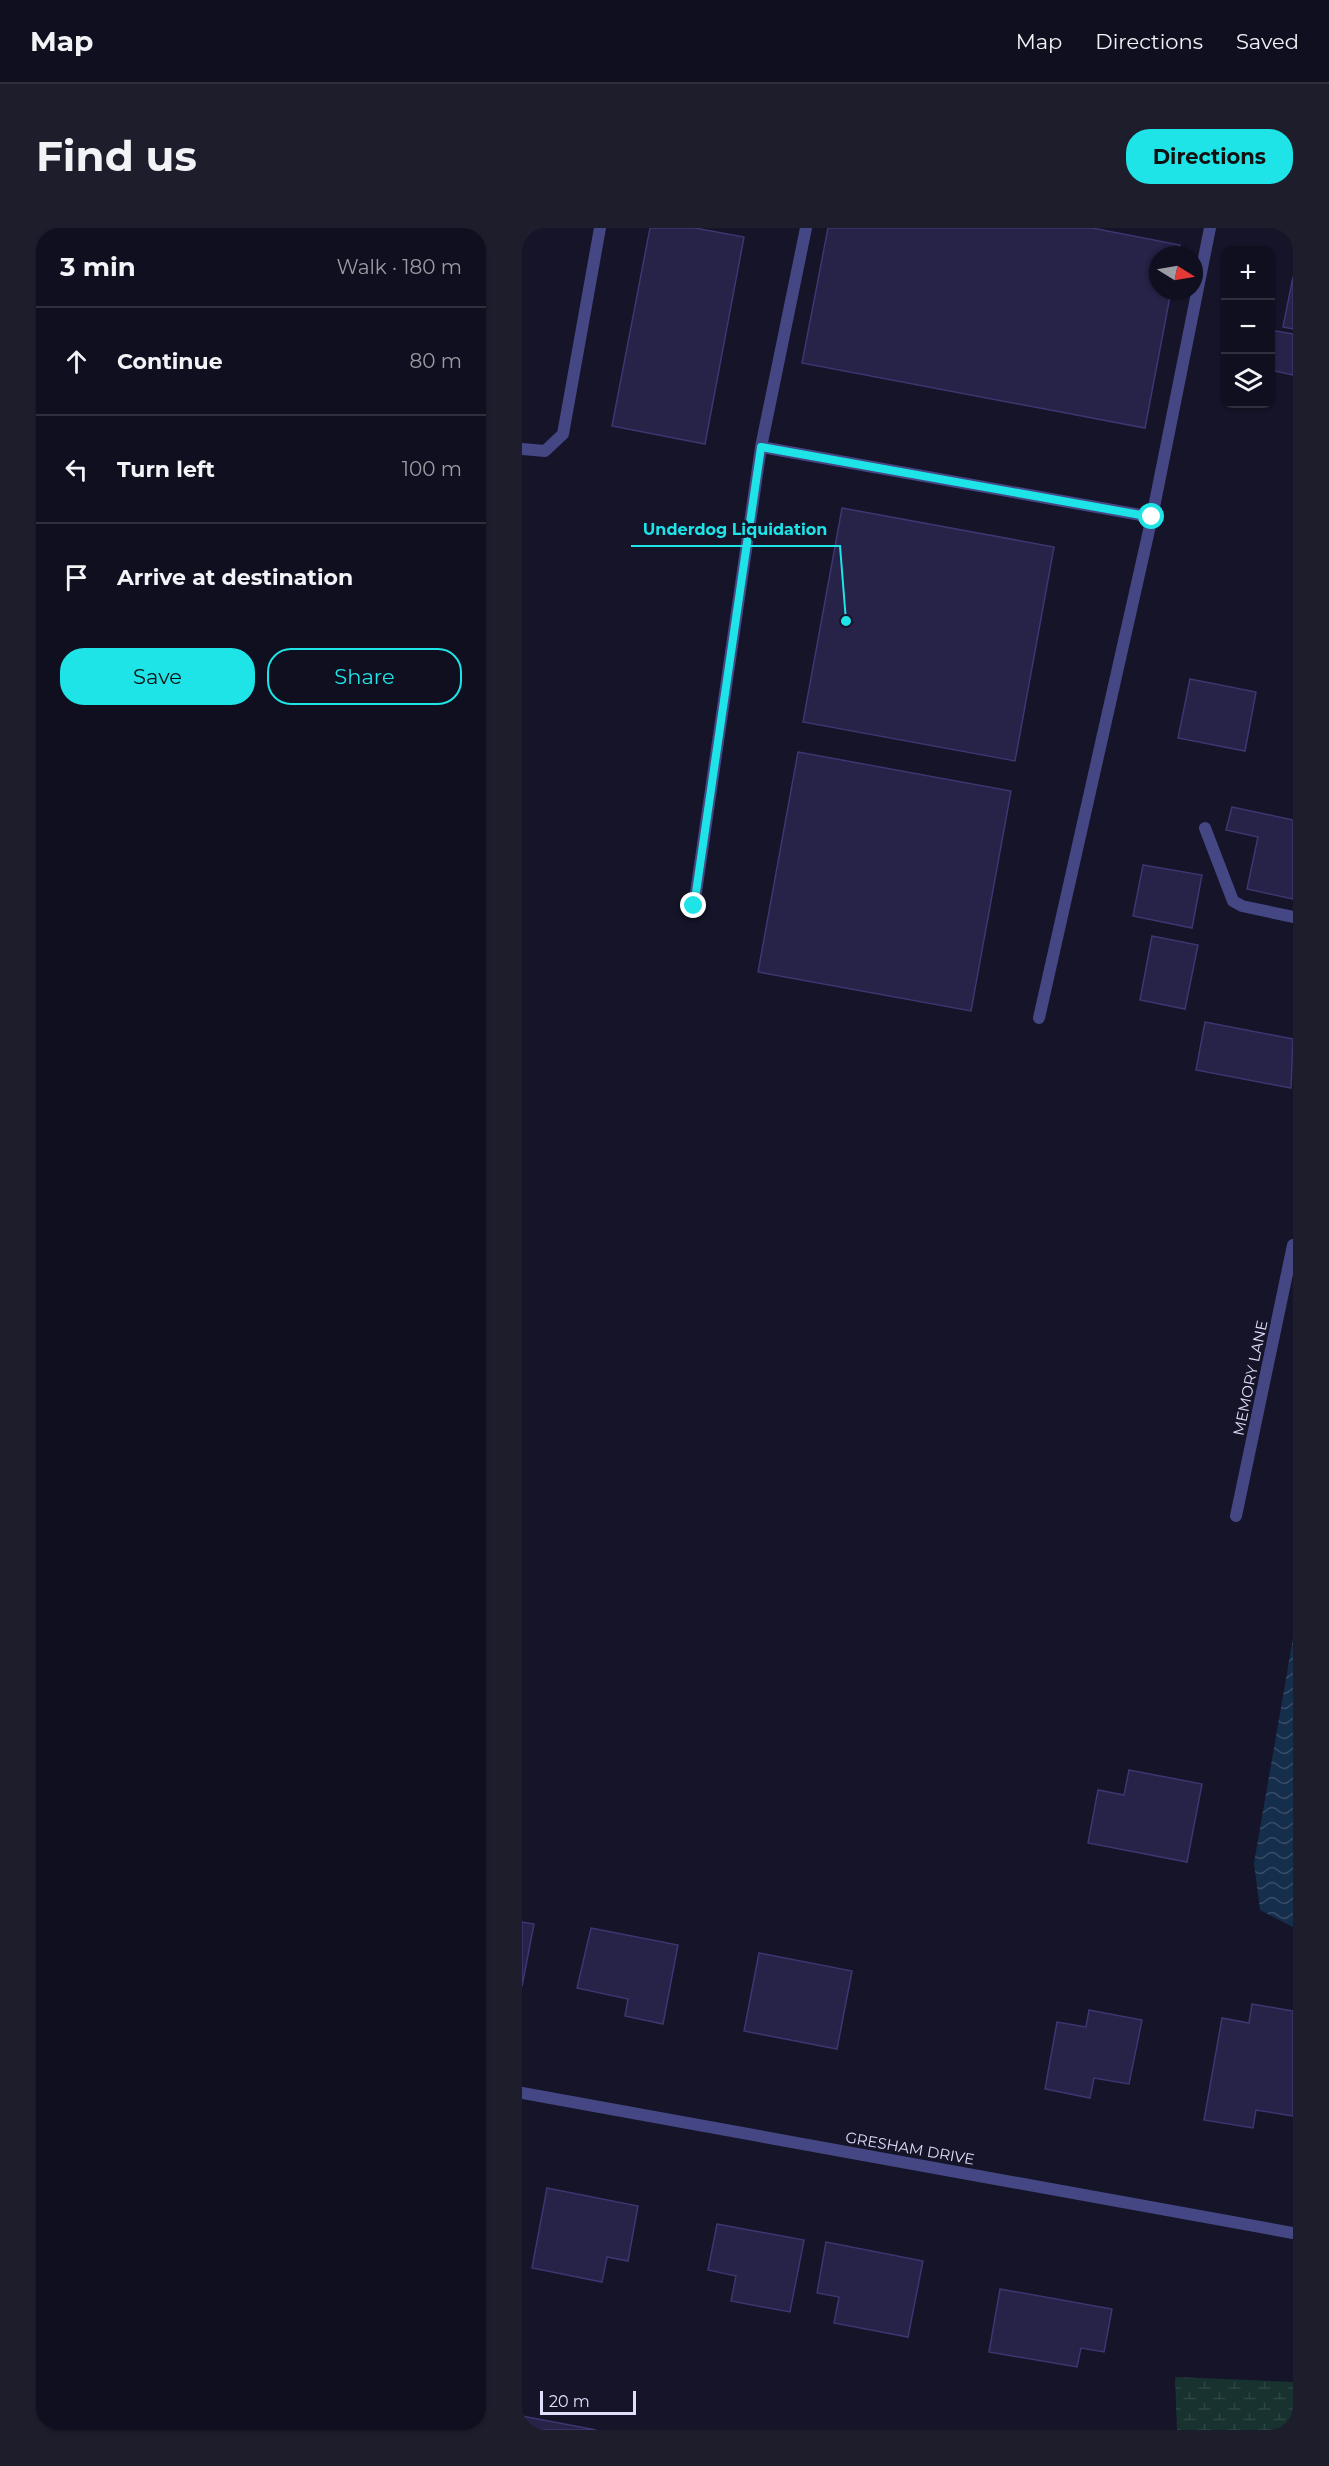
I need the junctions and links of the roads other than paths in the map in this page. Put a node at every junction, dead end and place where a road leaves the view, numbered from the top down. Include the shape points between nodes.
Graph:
1 (600, 228) edge
2 (806, 228) edge
3 (1210, 228) edge
4 (761, 447) junction
5 (522, 449) edge
6 (1152, 517) junction
7 (1205, 828) dead end
8 (694, 906) dead end
9 (1293, 917) edge
10 (1039, 1018) dead end
11 (1293, 1245) edge
12 (1236, 1516) dead end
13 (522, 2093) edge
14 (1293, 2233) edge

1 - 5 street via 563,434 545,451
2 - 4 street
3 - 6 street
4 - 6 street
4 - 8 street
6 - 10 street
7 - 9 street via 1233,901
11 - 12 street, MEMORY LANE
13 - 14 street, GRESHAM DRIVE

